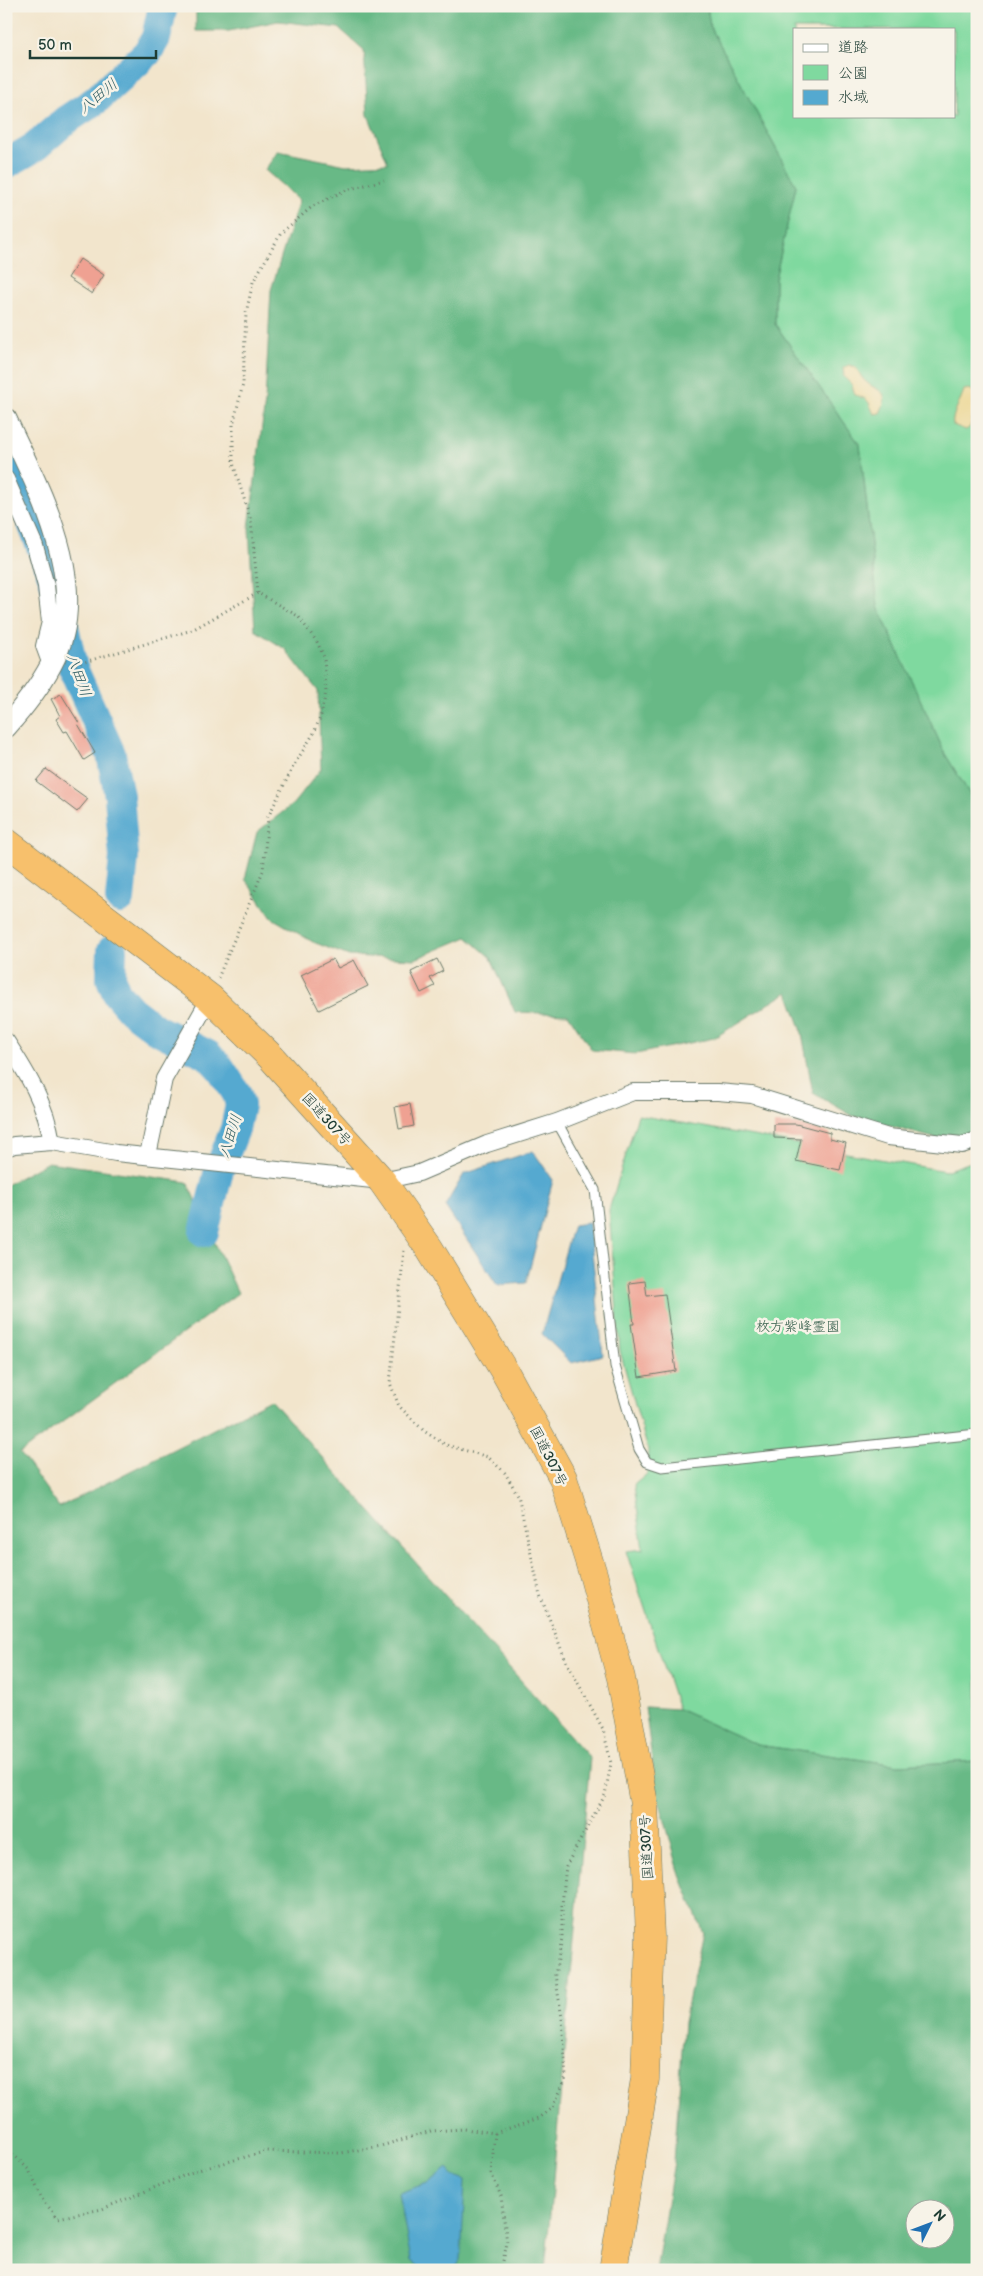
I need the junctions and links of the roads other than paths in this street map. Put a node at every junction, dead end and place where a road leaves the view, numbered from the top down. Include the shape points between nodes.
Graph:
1 (6, 419) edge
2 (6, 479) edge
3 (51, 665) junction
4 (6, 727) edge
5 (6, 842) edge
6 (210, 998) junction
7 (6, 1041) edge
8 (557, 1122) junction
9 (977, 1140) edge
10 (52, 1142) junction
11 (6, 1148) edge
12 (148, 1155) junction
13 (382, 1181) junction
14 (977, 1434) edge
15 (612, 2270) edge

1 - 3 street via 34,482 67,578 68,609
2 - 3 street via 35,546 46,586 50,622 44,646
3 - 4 street via 32,696
5 - 6 highway, 国道307号
6 - 12 street via 164,1079
6 - 13 highway, 国道307号 via 270,1056
7 - 10 street via 33,1083 49,1123
8 - 9 street via 633,1092 718,1092 752,1095 888,1137 962,1145
8 - 13 street via 487,1144 419,1173
8 - 14 lane via 595,1190 615,1366 639,1449 647,1462 662,1467
10 - 11 street
10 - 12 street
12 - 13 street
13 - 15 highway, 国道307号 via 429,1248 506,1374 563,1478 621,1678 644,1804 650,1936 645,2079

